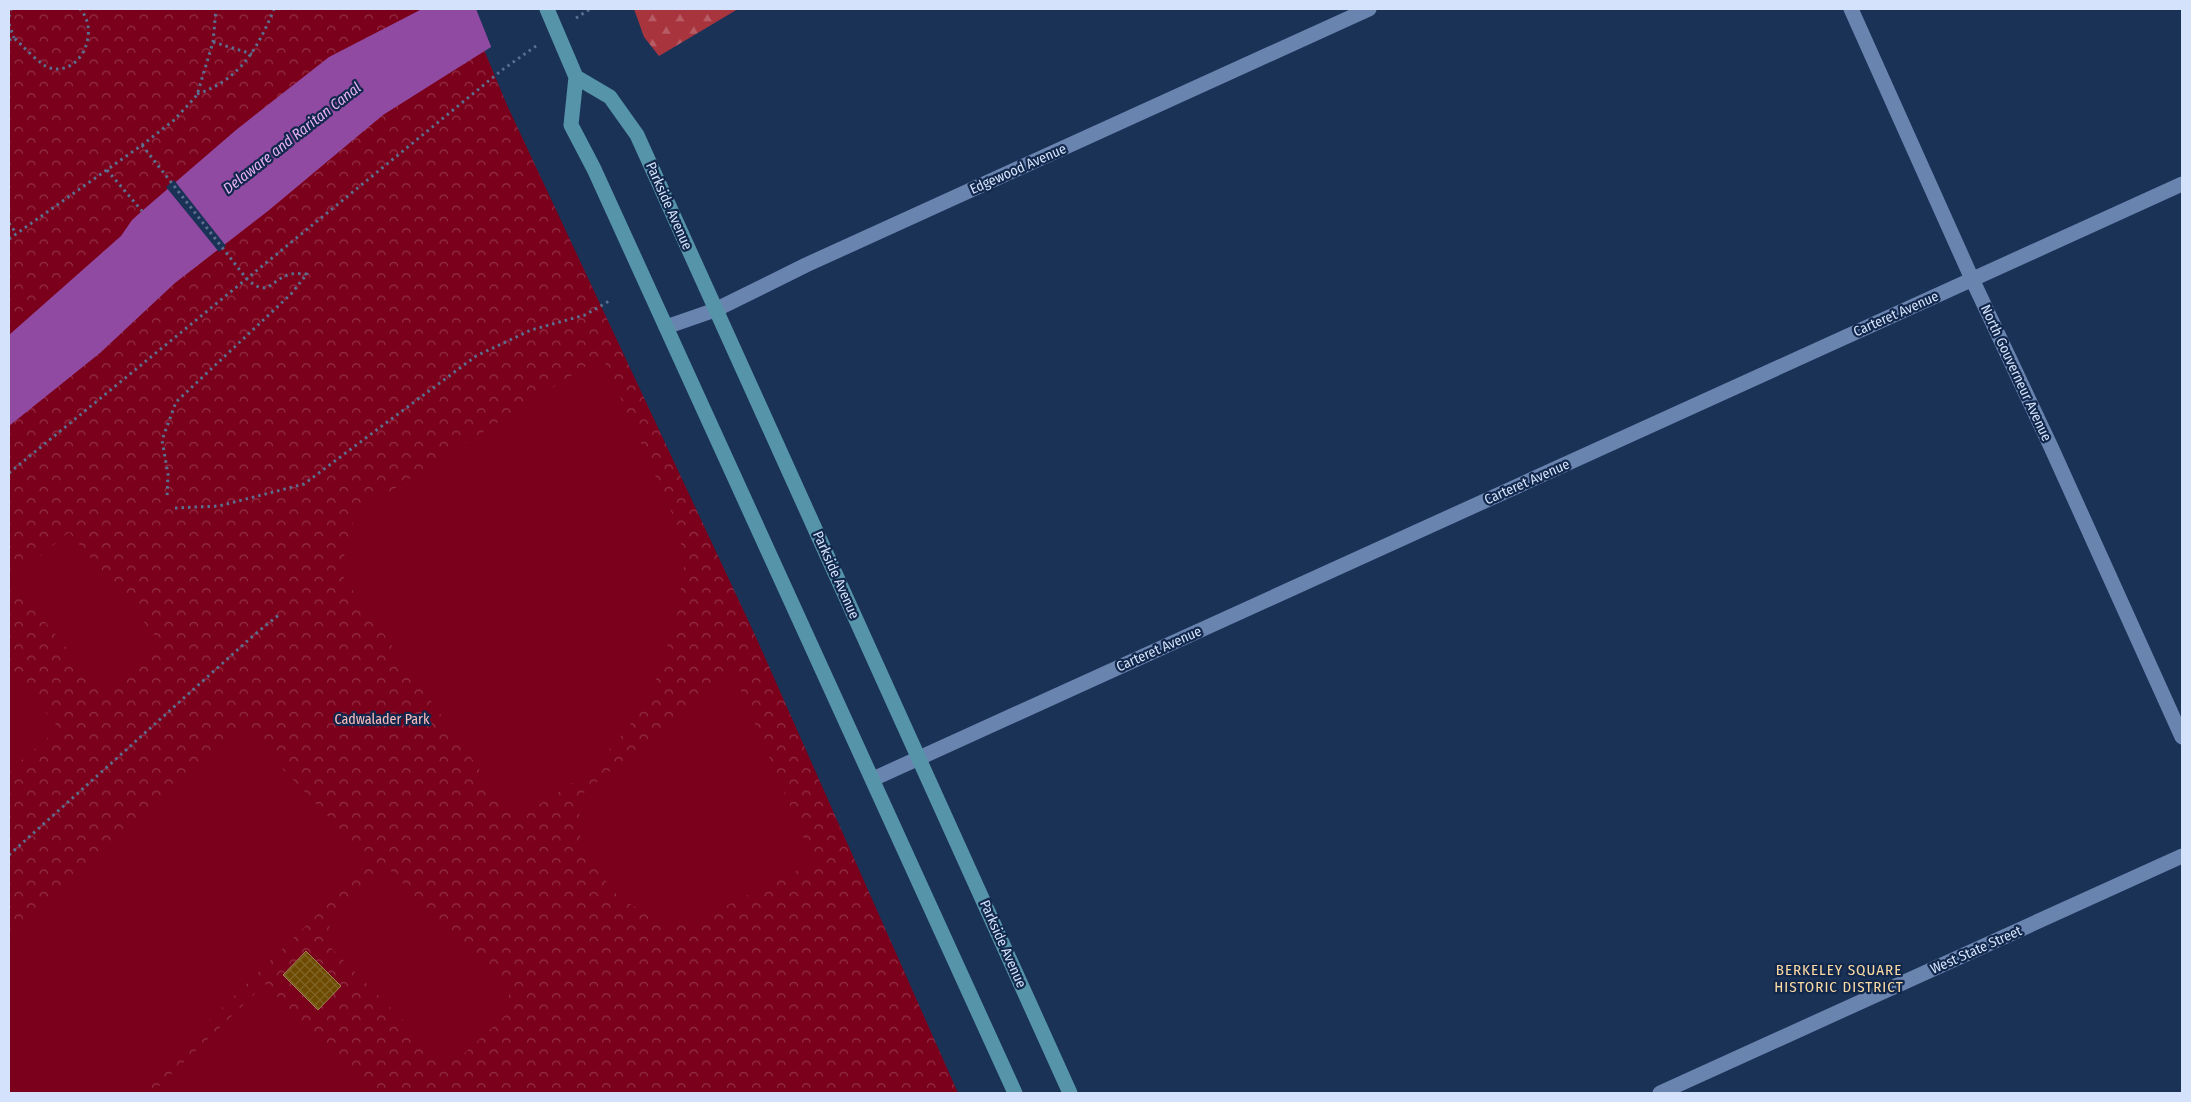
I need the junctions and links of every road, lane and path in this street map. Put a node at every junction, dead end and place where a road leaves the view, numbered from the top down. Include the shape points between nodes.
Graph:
1 (11, 9) edge
2 (80, 9) edge
3 (216, 9) edge
4 (274, 9) edge
5 (546, 9) edge
6 (1368, 9) edge
7 (1850, 9) edge
8 (9, 17) edge
9 (9, 24) edge
10 (14, 38) junction
11 (9, 40) edge
12 (213, 42) junction
13 (252, 54) junction
14 (502, 70) dead end
15 (576, 77) junction
16 (197, 94) junction
17 (142, 145) junction
18 (107, 170) junction
19 (2182, 184) edge
20 (142, 211) dead end
21 (9, 223) edge
22 (16, 233) junction
23 (9, 239) edge
24 (246, 278) junction
25 (1972, 280) junction
26 (611, 300) dead end
27 (715, 310) junction
28 (666, 327) junction
29 (9, 473) edge
30 (167, 498) dead end
31 (174, 508) dead end
32 (280, 614) dead end
33 (2182, 737) edge
34 (920, 758) junction
35 (873, 779) junction
36 (9, 855) edge
37 (2182, 856) edge
38 (1015, 1093) edge
39 (1070, 1093) edge
40 (1660, 1093) edge

1 - 8 path
2 - 10 path via 85,14 88,42 82,55 61,68 48,68
3 - 12 path
4 - 13 path
5 - 15 main road
6 - 27 street, Edgewood Avenue via 815,261
7 - 25 street, North Gouverneur Avenue
9 - 10 path
10 - 11 path
12 - 13 path
12 - 16 path
13 - 16 path via 226,80
14 - 24 path
15 - 27 main road, Parkside Avenue via 610,97 637,135
15 - 28 main road via 571,125
16 - 17 path via 173,121
17 - 18 path
17 - 24 path
18 - 20 path
18 - 22 path
19 - 25 street, Carteret Avenue
21 - 22 path
22 - 23 path
24 - 29 path
24 - 30 path via 256,288 266,288 290,274 307,274 291,294 176,402 162,440 168,474
25 - 33 street, North Gouverneur Avenue
25 - 34 street, Carteret Avenue
26 - 31 path via 585,315 531,330 476,356 304,484 219,506
27 - 28 street, Edgewood Avenue
27 - 34 main road, Parkside Avenue
28 - 35 main road
32 - 36 path
34 - 35 street, Carteret Avenue
34 - 39 main road, Parkside Avenue
35 - 38 main road
37 - 40 street, West State Street

